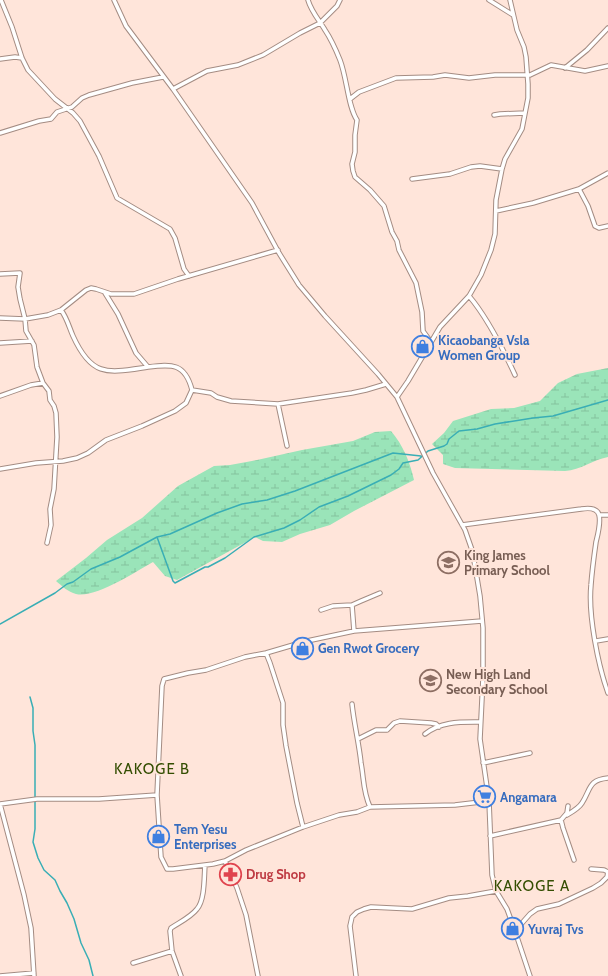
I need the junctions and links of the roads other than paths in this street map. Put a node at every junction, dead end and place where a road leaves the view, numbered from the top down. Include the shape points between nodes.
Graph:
1 (1, 0) edge
2 (114, 0) edge
3 (308, 0) edge
4 (340, 0) edge
5 (489, 0) edge
6 (510, 0) edge
7 (513, 14) junction
8 (320, 23) junction
9 (608, 28) edge
10 (22, 58) junction
11 (0, 59) edge
12 (608, 66) edge
13 (565, 68) junction
14 (528, 75) junction
15 (163, 77) junction
16 (173, 90) junction
17 (350, 99) junction
18 (67, 108) junction
19 (526, 113) junction
20 (494, 115) dead end
21 (0, 133) edge
22 (502, 169) junction
23 (608, 173) edge
24 (412, 179) dead end
25 (579, 189) junction
26 (496, 211) junction
27 (608, 226) edge
28 (278, 250) junction
29 (0, 274) edge
30 (189, 276) junction
31 (105, 293) junction
32 (469, 296) junction
33 (61, 310) junction
34 (0, 318) edge
35 (26, 319) junction
36 (32, 342) junction
37 (431, 342) junction
38 (0, 343) edge
39 (148, 367) junction
40 (515, 375) dead end
41 (43, 383) junction
42 (386, 384) junction
43 (192, 390) junction
44 (0, 396) edge
45 (397, 397) junction
46 (278, 404) junction
47 (287, 446) dead end
48 (55, 462) junction
49 (0, 469) edge
50 (599, 515) junction
51 (608, 515) edge
52 (462, 525) junction
53 (47, 544) dead end
54 (380, 593) dead end
55 (352, 606) junction
56 (321, 610) dead end
57 (482, 621) junction
58 (354, 631) junction
59 (608, 639) edge
60 (596, 641) junction
61 (266, 653) junction
62 (608, 693) edge
63 (352, 704) dead end
64 (480, 722) junction
65 (438, 727) junction
66 (425, 734) dead end
67 (358, 739) junction
68 (530, 753) dead end
69 (483, 763) junction
70 (608, 778) edge
71 (157, 795) junction
72 (488, 801) junction
73 (0, 804) edge
74 (370, 806) junction
75 (568, 806) dead end
76 (566, 815) junction
77 (561, 820) junction
78 (303, 827) junction
79 (490, 836) junction
80 (574, 860) dead end
81 (225, 861) junction
82 (205, 865) junction
83 (591, 869) dead end
84 (608, 872) edge
85 (496, 891) junction
86 (515, 931) junction
87 (172, 951) junction
88 (133, 963) dead end
89 (34, 975) edge
90 (0, 976) edge
91 (181, 976) edge
92 (258, 976) edge
93 (356, 976) edge
94 (530, 976) edge

1 - 10 street
2 - 15 street via 126,26
3 - 8 street
4 - 8 street
5 - 7 street
6 - 7 street
7 - 14 street via 524,47
8 - 16 street via 259,57 238,65 207,71
8 - 17 street via 339,58
9 - 13 street
10 - 11 street
10 - 18 street via 28,70
12 - 13 street via 586,71
13 - 14 street via 551,65
14 - 17 street via 396,78 362,90
14 - 19 street
15 - 16 street
15 - 18 street via 89,95
16 - 28 street via 252,203
17 - 37 street via 358,124 352,164 355,177 384,206 392,232 416,283 423,331
18 - 21 street via 57,112 52,119
18 - 30 street via 80,121 117,198 170,229 184,269
19 - 20 street
19 - 22 street via 522,129
22 - 24 street via 480,166 450,174
22 - 26 street
23 - 25 street
25 - 26 street
25 - 27 street via 595,226
26 - 32 street via 491,250
28 - 30 street
28 - 42 street via 299,285
29 - 35 street via 20,273 18,287
30 - 31 street via 134,294
31 - 33 street via 91,288
31 - 39 street via 136,353
32 - 37 street via 440,327
32 - 40 street via 497,340
33 - 35 street
33 - 39 street via 80,350 101,370 116,372
34 - 35 street
35 - 36 street via 26,331
36 - 38 street
36 - 41 street
37 - 45 street
39 - 43 street via 179,367
41 - 44 street
41 - 48 street via 49,391 56,413
42 - 45 street
42 - 46 street via 359,392
43 - 46 street via 231,401
43 - 48 street via 186,403 170,413 106,440 77,458
45 - 52 street via 433,473
46 - 47 street
48 - 49 street via 22,464
48 - 53 street via 50,508 51,525
50 - 51 street
50 - 52 street via 593,509 581,508
50 - 60 street via 590,593
52 - 57 street via 472,550
54 - 55 street
55 - 56 street via 333,606
55 - 58 street
57 - 58 street
57 - 64 street
58 - 61 street
59 - 60 street
60 - 62 street
61 - 71 street via 164,679
61 - 78 street via 283,703 286,746
63 - 67 street
64 - 65 street via 445,724
64 - 69 street
65 - 66 street
65 - 67 street via 431,723 394,722 387,730 376,730
67 - 74 street via 365,796
68 - 69 street
69 - 72 street
70 - 76 street via 594,782 582,804
71 - 73 street via 100,799 37,799
71 - 82 street via 161,857 167,869
72 - 74 street via 431,806
72 - 79 street
73 - 89 street via 29,915
74 - 78 street
75 - 76 street
76 - 77 street
77 - 79 street
77 - 80 street
78 - 81 street
79 - 85 street
81 - 82 street
81 - 92 street via 244,910
82 - 87 street via 200,905 171,928 169,935
83 - 84 street
84 - 86 street via 603,881 593,888 560,904 537,909
85 - 86 street via 507,909
85 - 93 street via 449,898 412,909 372,908 357,912 352,917 350,926
86 - 94 street
87 - 88 street
87 - 91 street
89 - 90 street

